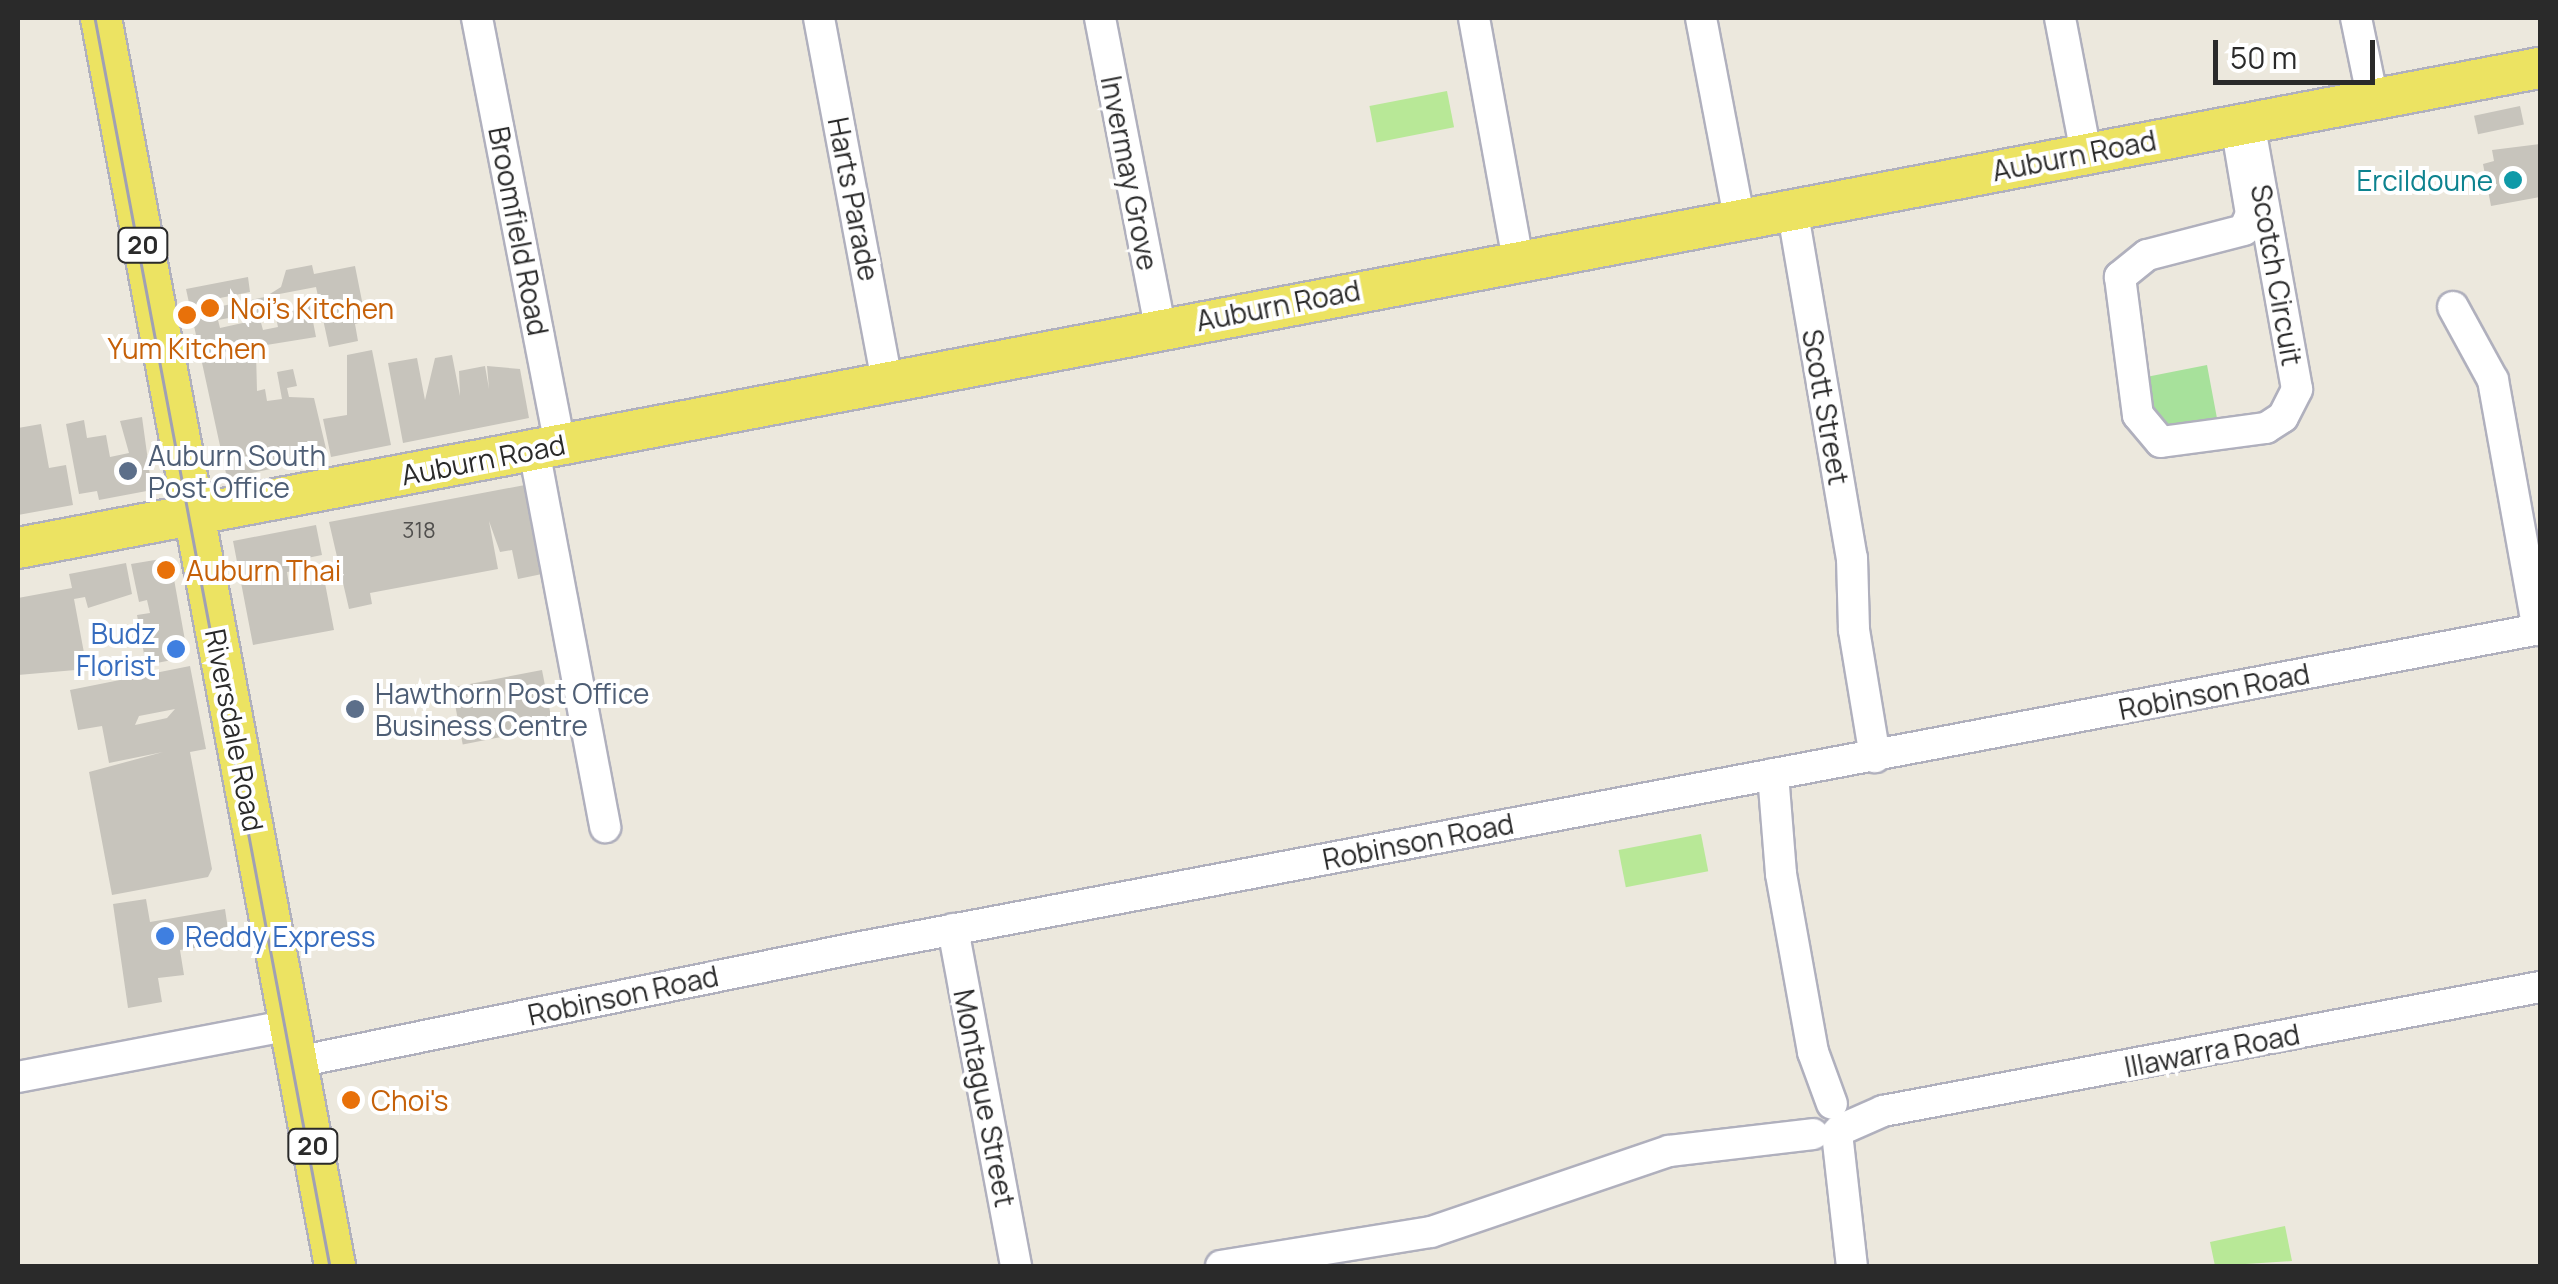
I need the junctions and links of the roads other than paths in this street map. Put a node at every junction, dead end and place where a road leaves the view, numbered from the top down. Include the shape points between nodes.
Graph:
1 (100, 18) edge
2 (477, 18) edge
3 (819, 18) edge
4 (1100, 18) edge
5 (1474, 18) edge
6 (1701, 18) edge
7 (2060, 18) edge
8 (2356, 18) edge
9 (2540, 68) edge
10 (2373, 100) junction
11 (2242, 124) junction
12 (2086, 153) junction
13 (1792, 208) junction
14 (1740, 218) junction
15 (1518, 259) junction
16 (2453, 307) dead end
17 (1160, 328) junction
18 (887, 381) junction
19 (547, 447) junction
20 (194, 515) junction
21 (18, 548) edge
22 (2539, 630) edge
23 (1881, 756) junction
24 (1763, 776) junction
25 (605, 827) dead end
26 (953, 929) junction
27 (2540, 987) edge
28 (294, 1044) junction
29 (18, 1077) edge
30 (1825, 1121) junction
31 (335, 1266) edge
32 (1016, 1266) edge
33 (1221, 1266) edge
34 (1852, 1266) edge

1 - 20 main road, Riversdale Road / 20
2 - 19 street, Broomfield Road
3 - 18 street, Harts Parade
4 - 17 street, Invermay Grove
5 - 15 street
6 - 14 street
7 - 12 street
8 - 10 street
9 - 10 main road, Auburn Road
10 - 11 main road, Auburn Road
11 - 11 street, Scotch Circuit via 2298,389 2283,417 2266,428 2161,442 2138,416 2120,278 2147,255 2244,230 2251,214
11 - 12 main road, Auburn Road
12 - 13 main road, Auburn Road
13 - 14 main road, Auburn Road
13 - 23 street, Scott Street
14 - 15 main road, Auburn Road
15 - 17 main road, Auburn Road
16 - 22 street via 2493,380
17 - 18 main road, Auburn Road
18 - 19 main road, Auburn Road
19 - 20 main road, Auburn Road
19 - 25 street, Broomfield Road
20 - 21 main road, Auburn Road
20 - 28 main road, Riversdale Road / 20
22 - 23 street, Robinson Road
23 - 24 street, Robinson Road
24 - 26 street, Robinson Road
24 - 30 street
26 - 28 street, Robinson Road
26 - 32 street, Montague Street
27 - 30 street, Illawarra Road
28 - 29 street, Robinson Road
28 - 31 main road, Riversdale Road / 20
30 - 33 street, Illawarra Road via 1669,1151 1430,1232
30 - 34 street

